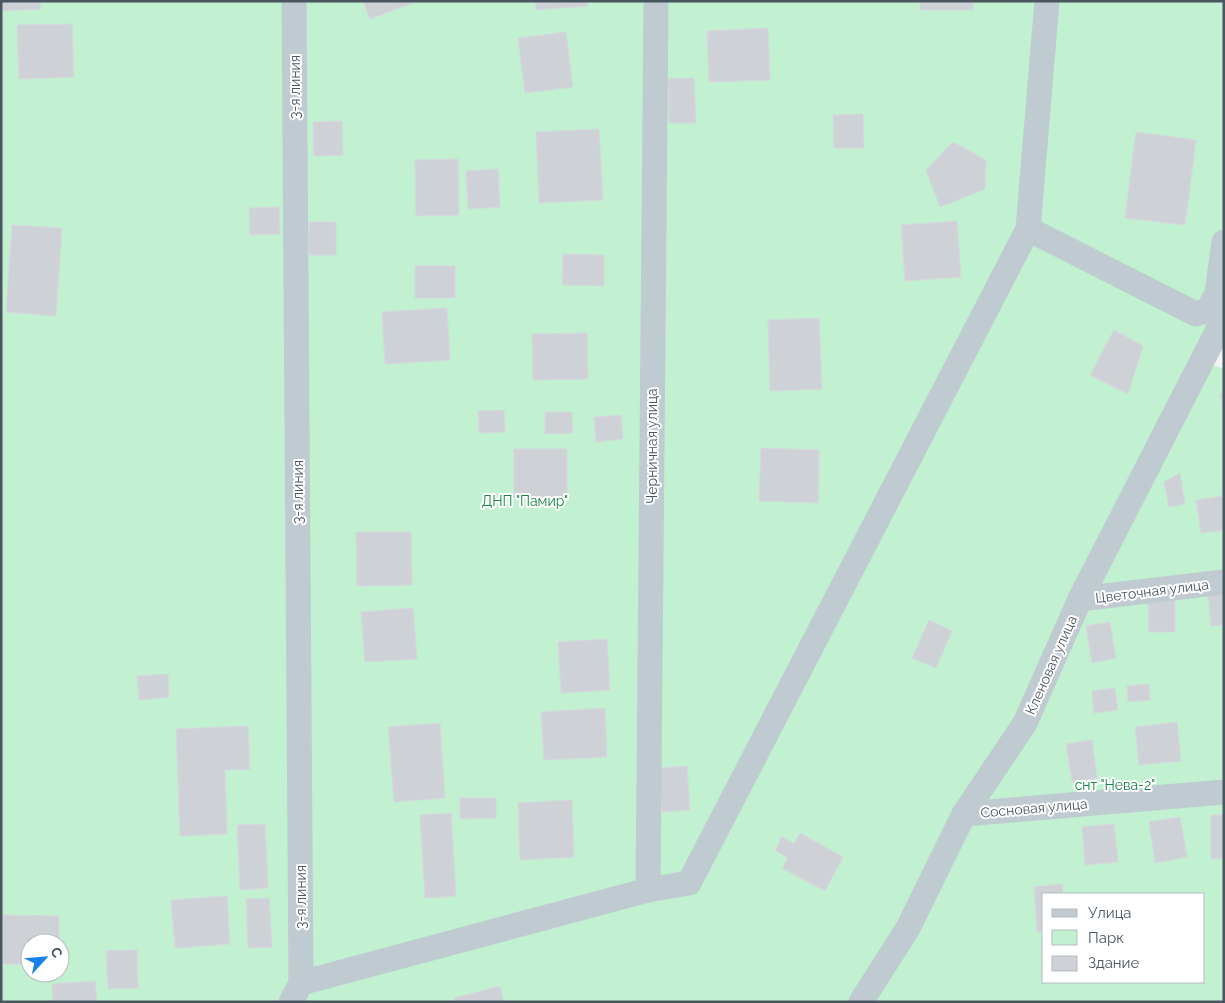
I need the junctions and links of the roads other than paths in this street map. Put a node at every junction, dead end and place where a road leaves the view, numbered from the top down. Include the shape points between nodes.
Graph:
1 (294, 1) edge
2 (656, 1) edge
3 (1047, 1) edge
4 (1028, 229) junction
5 (1224, 242) edge
6 (1224, 318) edge
7 (1224, 582) edge
8 (1080, 599) junction
9 (1224, 792) edge
10 (964, 814) junction
11 (648, 890) junction
12 (296, 992) edge
13 (862, 1002) edge

1 - 12 street, 3-я линия
2 - 11 street, Черничная улица
3 - 4 street
4 - 5 street via 1196,314 1208,310 1217,293
4 - 11 street via 689,883
6 - 8 street, Кленовая улица
7 - 8 street, Цветочная улица
8 - 10 street, Кленовая улица via 1025,724
9 - 10 street, Сосновая улица
10 - 13 street, Кленовая улица via 908,928
11 - 12 street

